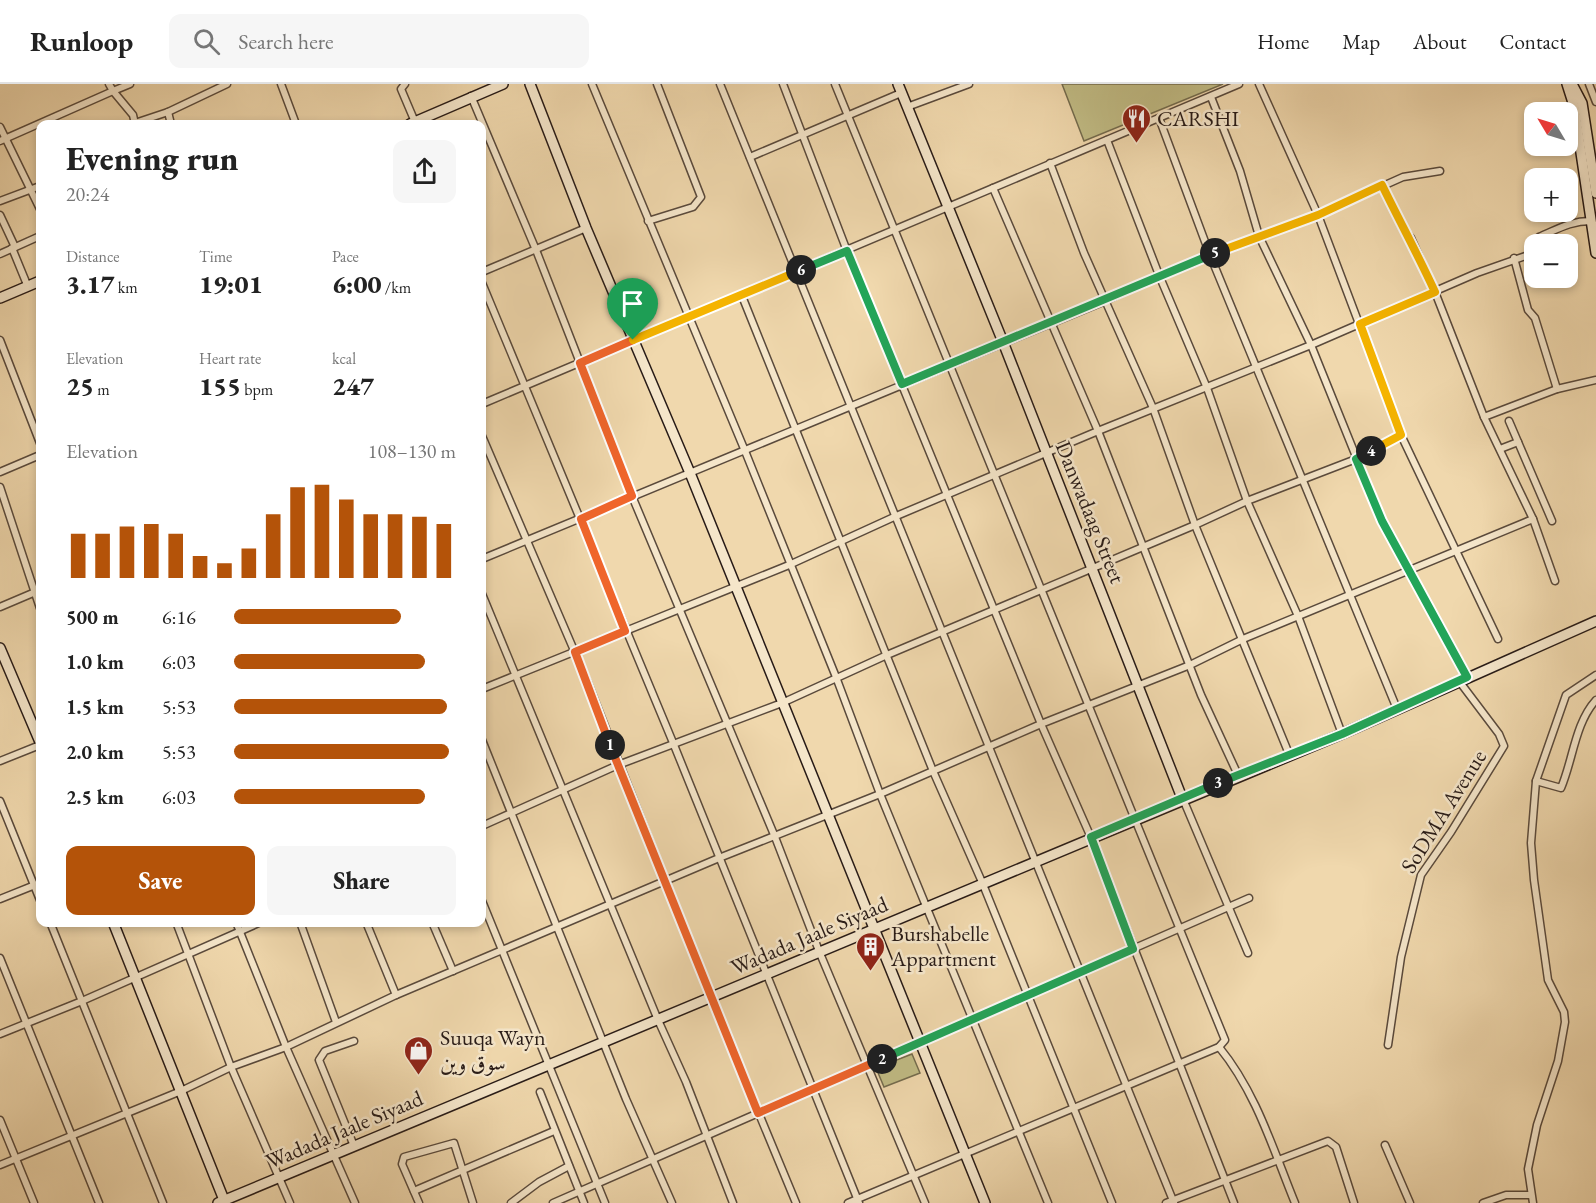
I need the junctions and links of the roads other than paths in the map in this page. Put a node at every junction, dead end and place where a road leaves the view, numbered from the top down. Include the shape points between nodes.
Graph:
1 (108, 84) edge
2 (130, 84) edge
3 (227, 84) edge
4 (281, 84) edge
5 (405, 84) edge
6 (503, 84) edge
7 (530, 84) edge
8 (592, 84) edge
9 (657, 84) edge
10 (720, 84) edge
11 (783, 84) edge
12 (835, 84) edge
13 (969, 84) edge
14 (1239, 84) edge
15 (1259, 84) edge
16 (1567, 84) edge
17 (1572, 84) edge
18 (1589, 84) edge
19 (899, 88) edge
20 (114, 91) junction
21 (471, 96) junction
22 (1211, 97) junction
23 (1596, 102) edge
24 (907, 107) junction
25 (168, 112) junction
26 (849, 113) junction
27 (1159, 118) junction
28 (48, 120) edge
29 (134, 120) edge
30 (146, 120) edge
31 (170, 120) edge
32 (294, 120) edge
33 (414, 120) edge
34 (421, 120) edge
35 (481, 120) edge
36 (36, 125) edge
37 (0, 127) edge
38 (486, 132) edge
39 (803, 135) junction
40 (3, 140) edge
41 (1107, 140) junction
42 (750, 157) junction
43 (1050, 163) junction
44 (1440, 171) dead end
45 (1382, 185) junction
46 (36, 188) edge
47 (993, 188) junction
48 (32, 190) junction
49 (1596, 193) edge
50 (36, 200) edge
51 (0, 201) edge
52 (948, 206) junction
53 (0, 215) edge
54 (1318, 215) junction
55 (648, 221) junction
56 (1591, 221) junction
57 (586, 228) junction
58 (896, 230) junction
59 (1545, 234) edge
60 (1259, 236) junction
61 (36, 238) edge
62 (14, 248) junction
63 (536, 250) junction
64 (847, 251) junction
65 (1596, 253) edge
66 (0, 254) edge
67 (1210, 255) junction
68 (1524, 256) edge
69 (1514, 258) junction
70 (486, 270) edge
71 (795, 273) junction
72 (1159, 275) junction
73 (36, 283) edge
74 (28, 286) junction
75 (1435, 292) junction
76 (486, 293) edge
77 (742, 296) junction
78 (0, 298) edge
79 (1105, 301) junction
80 (688, 317) junction
81 (1050, 323) junction
82 (1360, 324) junction
83 (0, 340) edge
84 (633, 340) junction
85 (1003, 342) junction
86 (1311, 345) junction
87 (580, 363) junction
88 (951, 364) junction
89 (1257, 366) junction
90 (1596, 381) edge
91 (902, 384) junction
92 (523, 386) junction
93 (1207, 388) junction
94 (1557, 389) junction
95 (486, 402) edge
96 (850, 406) junction
97 (1153, 408) junction
98 (1484, 417) junction
99 (1509, 421) dead end
100 (796, 429) junction
101 (1098, 431) junction
102 (36, 433) edge
103 (1401, 435) junction
104 (1518, 442) junction
105 (486, 446) edge
106 (1500, 450) junction
107 (745, 451) junction
108 (1047, 454) junction
109 (36, 457) edge
110 (1356, 459) junction
111 (0, 472) edge
112 (690, 472) junction
113 (996, 476) junction
114 (1303, 479) junction
115 (0, 487) edge
116 (947, 495) junction
117 (632, 496) junction
118 (1247, 501) junction
119 (894, 517) junction
120 (581, 519) junction
121 (1533, 519) junction
122 (1552, 521) dead end
123 (1195, 525) junction
124 (842, 540) junction
125 (526, 542) junction
126 (1145, 545) junction
127 (1457, 550) junction
128 (486, 557) edge
129 (789, 565) junction
130 (1092, 567) junction
131 (1409, 570) junction
132 (1555, 580) dead end
133 (734, 586) junction
134 (1043, 590) junction
135 (36, 592) edge
136 (33, 593) junction
137 (1349, 596) junction
138 (36, 599) edge
139 (486, 603) edge
140 (0, 607) edge
141 (994, 609) junction
142 (680, 610) junction
143 (1298, 616) junction
144 (1596, 621) edge
145 (625, 631) junction
146 (941, 632) junction
147 (1243, 639) junction
148 (1498, 639) dead end
149 (0, 648) edge
150 (575, 652) junction
151 (887, 654) junction
152 (1190, 665) junction
153 (517, 675) junction
154 (1596, 675) edge
155 (837, 677) junction
156 (1463, 679) junction
157 (1139, 685) junction
158 (486, 687) edge
159 (1596, 700) edge
160 (782, 703) junction
161 (1089, 704) junction
162 (1397, 710) junction
163 (728, 722) junction
164 (1041, 724) junction
165 (36, 734) edge
166 (1342, 734) junction
167 (674, 745) junction
168 (36, 746) edge
169 (988, 746) junction
170 (486, 750) edge
171 (1289, 754) junction
172 (0, 761) edge
173 (618, 765) junction
174 (933, 771) junction
175 (1238, 775) junction
176 (1536, 781) junction
177 (564, 789) junction
178 (880, 795) junction
179 (1182, 798) junction
180 (0, 801) edge
181 (510, 813) junction
182 (827, 816) junction
183 (1136, 818) junction
184 (486, 824) edge
185 (775, 837) junction
186 (1091, 837) junction
187 (719, 858) junction
188 (1035, 861) junction
189 (36, 880) edge
190 (665, 882) junction
191 (982, 882) junction
192 (36, 885) edge
193 (1249, 898) dead end
194 (0, 899) edge
195 (611, 905) junction
196 (928, 906) junction
197 (1229, 907) junction
198 (486, 912) edge
199 (52, 927) edge
200 (115, 927) edge
201 (178, 927) edge
202 (238, 927) edge
203 (249, 927) edge
204 (302, 927) edge
205 (368, 927) edge
206 (434, 927) edge
207 (559, 928) junction
208 (873, 929) junction
209 (1180, 929) junction
210 (239, 931) junction
211 (1133, 949) junction
212 (501, 951) junction
213 (819, 951) junction
214 (1248, 953) dead end
215 (190, 954) junction
216 (0, 958) edge
217 (453, 971) junction
218 (1081, 972) junction
219 (766, 975) junction
220 (135, 978) junction
221 (396, 995) junction
222 (1029, 995) junction
223 (711, 998) junction
224 (82, 1001) junction
225 (974, 1019) junction
226 (658, 1020) junction
227 (336, 1022) junction
228 (27, 1024) junction
229 (0, 1034) edge
230 (354, 1041) dead end
231 (603, 1042) junction
232 (919, 1043) junction
233 (1388, 1045) dead end
234 (286, 1047) junction
235 (1219, 1047) junction
236 (1178, 1063) junction
237 (548, 1065) junction
238 (868, 1065) junction
239 (231, 1067) junction
240 (1127, 1084) junction
241 (815, 1088) junction
242 (181, 1091) junction
243 (540, 1092) dead end
244 (1074, 1107) junction
245 (125, 1113) junction
246 (758, 1113) junction
247 (0, 1120) edge
248 (1020, 1130) junction
249 (554, 1131) junction
250 (71, 1135) junction
251 (706, 1136) junction
252 (1385, 1145) dead end
253 (354, 1146) junction
254 (965, 1153) junction
255 (333, 1155) junction
256 (15, 1159) junction
257 (654, 1159) junction
258 (1277, 1160) junction
259 (0, 1166) edge
260 (569, 1166) junction
261 (462, 1170) junction
262 (915, 1175) junction
263 (278, 1177) junction
264 (1224, 1178) junction
265 (598, 1183) junction
266 (414, 1191) junction
267 (579, 1192) junction
268 (1531, 1195) junction
269 (566, 1200) edge
270 (859, 1201) edge
271 (223, 1202) edge
272 (1171, 1202) edge
273 (34, 1203) edge
274 (99, 1203) edge
275 (163, 1203) edge
276 (290, 1203) edge
277 (355, 1203) edge
278 (418, 1203) edge
279 (473, 1203) edge
280 (511, 1203) edge
281 (553, 1203) edge
282 (584, 1203) edge
283 (605, 1203) edge
284 (672, 1203) edge
285 (733, 1203) edge
286 (796, 1203) edge
287 (848, 1203) edge
288 (925, 1203) edge
289 (985, 1203) edge
290 (1048, 1203) edge
291 (1112, 1203) edge
292 (1234, 1203) edge
293 (1295, 1203) edge
294 (1354, 1203) edge
295 (1410, 1203) edge
296 (1483, 1203) edge
297 (1533, 1203) edge

1 - 20 street
2 - 20 street
3 - 25 street
4 - 32 street
5 - 33 street via 401,89
6 - 21 street
7 - 57 street
8 - 55 street
9 - 55 street via 701,197 693,207
10 - 42 street
11 - 39 street
12 - 26 street
13 - 24 street
14 - 22 street
15 - 54 street
16 - 56 street via 1574,106
17 - 49 street via 1582,103
18 - 23 street
19 - 24 street, Danwadaag Street
19 - 26 street
20 - 28 street
20 - 29 street
21 - 34 street
21 - 35 street
22 - 27 street
22 - 60 street via 1240,171
24 - 52 street, Danwadaag Street
25 - 30 street
25 - 31 street
26 - 39 street
26 - 58 street
27 - 41 street
27 - 67 street
36 - 40 street
37 - 40 street
38 - 63 street
39 - 42 street
39 - 64 street
40 - 48 street
41 - 43 street
41 - 72 street
42 - 71 street
43 - 47 street
43 - 79 street
44 - 45 street via 1402,177
45 - 54 street
45 - 75 street
46 - 48 street
47 - 52 street
47 - 81 street
48 - 50 street
48 - 51 street
52 - 58 street
52 - 85 street, Danwadaag Street
53 - 62 street
54 - 60 street
54 - 82 street
55 - 80 street
56 - 59 street via 1573,221
56 - 65 street
57 - 63 street
57 - 84 street
58 - 64 street
58 - 88 street
60 - 67 street
60 - 86 street
61 - 62 street
62 - 66 street
62 - 74 street
63 - 70 street
63 - 87 street
64 - 71 street
64 - 91 street
67 - 72 street
67 - 89 street
68 - 69 street
69 - 75 street
69 - 94 street
71 - 77 street
71 - 96 street
72 - 79 street
72 - 93 street
73 - 74 street
74 - 78 street
75 - 82 street
75 - 98 street
76 - 92 street
77 - 80 street
77 - 100 street
79 - 81 street
79 - 97 street
80 - 84 street
80 - 107 street
81 - 85 street
81 - 101 street
82 - 86 street
82 - 103 street
83 - 102 street
84 - 87 street
84 - 112 street
85 - 88 street
85 - 108 street, Danwadaag Street
86 - 89 street
86 - 110 street
87 - 92 street
87 - 117 street
88 - 91 street
88 - 113 street
89 - 93 street
89 - 114 street
90 - 94 street
91 - 96 street
91 - 116 street
92 - 95 street
92 - 120 street
93 - 97 street
93 - 118 street
94 - 98 street
96 - 100 street
96 - 119 street
97 - 101 street
97 - 123 street
98 - 106 street
99 - 104 street
100 - 107 street
100 - 124 street
101 - 108 street
101 - 126 street
103 - 110 street
103 - 127 street
104 - 106 street
104 - 122 street
105 - 125 street
106 - 121 street
107 - 112 street
107 - 129 street
108 - 113 street
108 - 130 street, Danwadaag Street
109 - 111 street
110 - 114 street
110 - 131 street via 1382,521
112 - 117 street
112 - 133 street
113 - 116 street
113 - 134 street
114 - 118 street
114 - 137 street
115 - 136 street
116 - 119 street
116 - 141 street
117 - 120 street
117 - 142 street
118 - 123 street
118 - 143 street
119 - 124 street
119 - 146 street
120 - 125 street
120 - 145 street
121 - 127 street
121 - 132 street
123 - 126 street
123 - 147 street
124 - 129 street
124 - 151 street
125 - 128 street
125 - 150 street
126 - 130 street
126 - 152 street
127 - 131 street
127 - 148 street
129 - 133 street
129 - 155 street
130 - 134 street
130 - 157 street, Danwadaag Street
131 - 137 street
131 - 156 street
133 - 142 street
133 - 160 street
134 - 141 street
134 - 161 street
135 - 136 street
136 - 138 street
136 - 140 street
137 - 143 street
137 - 162 street
139 - 153 street
141 - 146 street
141 - 164 street
142 - 145 street
142 - 163 street
143 - 147 street
143 - 166 street
144 - 156 street, Wadada Jaale Siyaad
145 - 150 street
145 - 167 street
146 - 151 street
146 - 169 street
147 - 152 street
147 - 171 street
149 - 165 street
150 - 153 street
150 - 173 street
151 - 155 street
151 - 174 street
152 - 157 street
152 - 175 street
153 - 158 street
153 - 177 street
154 - 176 street via 1566,695
155 - 160 street
155 - 178 street
156 - 162 street, Wadada Jaale Siyaad
156 - 233 street, SoDMA Avenue via 1504,746 1417,884
157 - 161 street
157 - 179 street, Danwadaag Street
159 - 176 street via 1580,726 1561,788
160 - 163 street
160 - 182 street
161 - 164 street
161 - 183 street
162 - 166 street, Wadada Jaale Siyaad
163 - 167 street
163 - 185 street
164 - 169 street
164 - 186 street
166 - 171 street, Wadada Jaale Siyaad
167 - 173 street
167 - 187 street
168 - 172 street
169 - 174 street
169 - 188 street
170 - 181 street
171 - 175 street, Wadada Jaale Siyaad
173 - 177 street
173 - 190 street
174 - 178 street
174 - 191 street
175 - 179 street, Wadada Jaale Siyaad
176 - 268 street via 1531,843 1534,880 1548,980 1565,1022 1528,1169
177 - 181 street
177 - 195 street
178 - 182 street
178 - 196 street
179 - 183 street, Wadada Jaale Siyaad
179 - 197 street, Danwadaag Street
180 - 189 street
181 - 184 street
181 - 207 street
182 - 185 street
182 - 208 street
183 - 186 street, Wadada Jaale Siyaad
183 - 209 street
185 - 187 street
185 - 213 street
186 - 188 street, Wadada Jaale Siyaad
186 - 211 street
187 - 190 street
187 - 219 street
188 - 191 street, Wadada Jaale Siyaad
188 - 218 street
190 - 195 street
190 - 223 street
191 - 196 street, Wadada Jaale Siyaad
191 - 222 street
192 - 194 street
193 - 197 street
195 - 207 street
195 - 226 street
196 - 208 street, Wadada Jaale Siyaad
196 - 225 street
197 - 209 street
197 - 214 street, Danwadaag Street
198 - 212 street
199 - 224 street
200 - 220 street
201 - 215 street
202 - 210 street
203 - 210 street
204 - 227 street
205 - 221 street
206 - 217 street
207 - 212 street
207 - 231 street
208 - 213 street, Wadada Jaale Siyaad
208 - 232 street
209 - 211 street
209 - 235 street via 1225,1040
210 - 215 street
210 - 234 street
211 - 218 street
211 - 236 street
212 - 217 street
212 - 237 street
213 - 219 street, Wadada Jaale Siyaad
213 - 238 street
215 - 220 street
215 - 239 street
216 - 228 street
217 - 221 street
218 - 222 street
218 - 240 street
219 - 223 street, Wadada Jaale Siyaad
219 - 241 street
220 - 224 street
220 - 242 street
221 - 227 street
222 - 225 street
222 - 244 street
223 - 226 street, Wadada Jaale Siyaad
223 - 246 street
224 - 228 street
224 - 245 street
225 - 232 street
225 - 248 street
226 - 231 street, Wadada Jaale Siyaad
226 - 251 street
227 - 234 street
228 - 229 street
228 - 250 street
230 - 253 street via 325,1051 319,1060
231 - 237 street, Wadada Jaale Siyaad
231 - 257 street
232 - 238 street
232 - 254 street
234 - 239 street
234 - 255 street
235 - 236 street
235 - 258 street via 1260,1114
236 - 240 street
236 - 264 street
237 - 253 street, Wadada Jaale Siyaad
237 - 265 street
238 - 241 street
238 - 262 street
239 - 242 street
239 - 263 street
240 - 244 street
240 - 272 street
241 - 246 street
241 - 270 street
242 - 245 street
242 - 271 street
243 - 249 street
244 - 248 street
244 - 291 street
245 - 250 street
245 - 275 street
246 - 251 street
246 - 286 street
247 - 256 street
248 - 254 street
248 - 290 street
249 - 260 street
249 - 261 street
250 - 256 street
250 - 274 street
251 - 257 street
251 - 285 street
252 - 295 street
253 - 255 street, Wadada Jaale Siyaad
254 - 262 street
254 - 289 street
255 - 263 street, Wadada Jaale Siyaad
255 - 277 street
256 - 259 street
256 - 273 street
257 - 265 street
257 - 284 street
258 - 264 street
258 - 293 street
258 - 294 street via 1322,1142 1332,1143
260 - 267 street
260 - 280 street
261 - 266 street
261 - 266 street via 454,1143 404,1157 402,1164
261 - 279 street
262 - 270 street
262 - 288 street
263 - 271 street, Wadada Jaale Siyaad
263 - 276 street
264 - 272 street
264 - 292 street
265 - 267 street
265 - 283 street
266 - 278 street
267 - 269 street
267 - 282 street
268 - 296 street via 1506,1195
268 - 297 street
269 - 281 street
270 - 287 street

